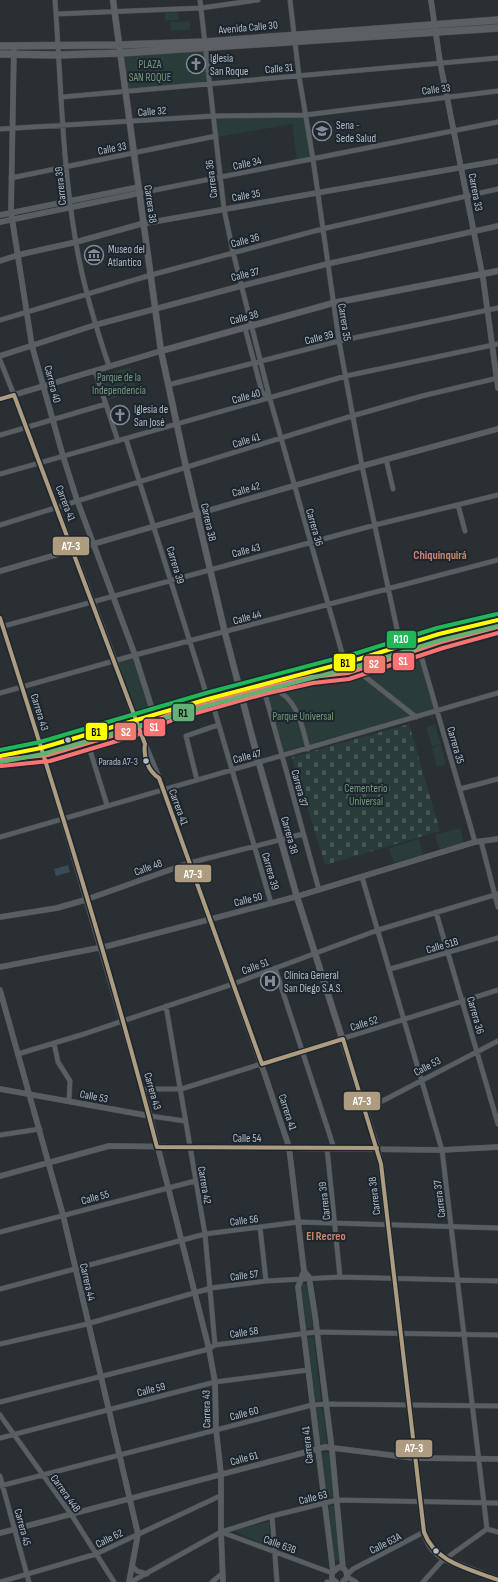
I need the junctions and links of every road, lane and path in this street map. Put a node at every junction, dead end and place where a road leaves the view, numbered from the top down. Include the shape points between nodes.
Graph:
1 (55, 0) edge
2 (113, 0) edge
3 (200, 0) edge
4 (258, 0) edge
5 (290, 0) edge
6 (431, 0) edge
7 (241, 1) edge
8 (201, 8) junction
9 (115, 12) junction
10 (56, 14) junction
11 (498, 20) edge
12 (498, 28) edge
13 (435, 29) junction
14 (293, 34) junction
15 (294, 42) junction
16 (58, 45) junction
17 (118, 45) junction
18 (205, 45) junction
19 (0, 46) edge
20 (14, 46) junction
21 (120, 53) junction
22 (0, 54) edge
23 (14, 54) junction
24 (58, 55) junction
25 (498, 58) edge
26 (440, 62) junction
27 (299, 76) junction
28 (210, 83) junction
29 (125, 91) junction
30 (498, 91) edge
31 (62, 97) junction
32 (447, 97) junction
33 (305, 115) junction
34 (214, 116) junction
35 (129, 122) junction
36 (498, 122) edge
37 (64, 126) junction
38 (0, 129) edge
39 (13, 129) junction
40 (453, 130) junction
41 (216, 136) junction
42 (134, 153) junction
43 (313, 159) junction
44 (498, 161) edge
45 (67, 166) junction
46 (460, 166) junction
47 (11, 178) junction
48 (220, 178) junction
49 (498, 189) edge
50 (139, 190) junction
51 (317, 192) junction
52 (466, 196) junction
53 (71, 204) junction
54 (224, 209) junction
55 (0, 215) edge
56 (12, 216) junction
57 (0, 222) edge
58 (144, 224) junction
59 (498, 226) edge
60 (322, 229) junction
61 (473, 230) junction
62 (76, 242) junction
63 (233, 252) junction
64 (18, 254) junction
65 (0, 261) edge
66 (328, 264) junction
67 (498, 271) edge
68 (482, 274) junction
69 (151, 275) junction
70 (241, 286) junction
71 (87, 296) junction
72 (333, 303) junction
73 (155, 308) junction
74 (498, 308) edge
75 (487, 310) junction
76 (26, 312) junction
77 (0, 320) edge
78 (95, 325) junction
79 (248, 327) junction
80 (338, 341) junction
81 (495, 345) edge
82 (32, 346) junction
83 (161, 351) junction
84 (0, 356) edge
85 (0, 360) edge
86 (260, 361) junction
87 (254, 362) junction
88 (109, 366) junction
89 (95, 370) junction
90 (346, 376) junction
91 (497, 378) edge
92 (168, 385) junction
93 (43, 386) junction
94 (498, 388) edge
95 (14, 395) junction
96 (0, 399) edge
97 (270, 399) junction
98 (106, 404) junction
99 (352, 416) junction
100 (52, 419) junction
101 (177, 424) junction
102 (26, 426) junction
103 (498, 429) edge
104 (0, 435) edge
105 (126, 439) junction
106 (281, 439) junction
107 (118, 441) junction
108 (62, 456) junction
109 (386, 459) junction
110 (40, 463) junction
111 (362, 466) junction
112 (186, 467) junction
113 (0, 474) edge
114 (140, 481) junction
115 (295, 486) junction
116 (393, 489) dead end
117 (498, 496) edge
118 (77, 500) junction
119 (458, 505) junction
120 (56, 507) junction
121 (197, 514) junction
122 (0, 525) edge
123 (375, 525) junction
124 (154, 527) junction
125 (465, 531) dead end
126 (310, 542) junction
127 (95, 544) junction
128 (74, 552) junction
129 (498, 560) edge
130 (210, 569) junction
131 (0, 572) edge
132 (171, 580) junction
133 (388, 589) junction
134 (113, 596) junction
135 (93, 602) junction
136 (328, 605) junction
137 (0, 618) edge
138 (498, 618) edge
139 (1, 626) edge
140 (498, 629) edge
141 (224, 632) junction
142 (190, 641) junction
143 (400, 643) junction
144 (420, 652) junction
145 (135, 655) junction
146 (344, 660) junction
147 (115, 661) junction
148 (359, 672) junction
149 (22, 687) junction
150 (273, 688) junction
151 (239, 689) junction
152 (264, 690) junction
153 (0, 693) edge
154 (498, 693) edge
155 (207, 696) junction
156 (241, 697) junction
157 (213, 706) junction
158 (437, 711) junction
159 (153, 712) junction
160 (416, 717) junction
161 (134, 718) junction
162 (218, 725) junction
163 (139, 732) junction
164 (40, 744) junction
165 (89, 747) junction
166 (308, 749) junction
167 (0, 754) edge
168 (282, 756) junction
169 (45, 759) junction
170 (258, 763) junction
171 (0, 764) edge
172 (232, 769) junction
173 (498, 778) edge
174 (197, 780) junction
175 (162, 789) junction
176 (460, 789) junction
177 (108, 805) junction
178 (61, 819) junction
179 (303, 834) junction
180 (0, 837) edge
181 (281, 839) junction
182 (498, 839) edge
183 (478, 842) junction
184 (254, 846) junction
185 (189, 863) junction
186 (362, 877) junction
187 (319, 890) junction
188 (496, 895) edge
189 (297, 897) junction
190 (85, 900) junction
191 (271, 903) junction
192 (498, 907) edge
193 (436, 912) junction
194 (0, 917) edge
195 (209, 919) junction
196 (378, 930) junction
197 (498, 938) edge
198 (100, 948) junction
199 (448, 952) junction
200 (316, 953) junction
201 (0, 967) edge
202 (275, 968) junction
203 (390, 969) junction
204 (233, 984) junction
205 (0, 990) edge
206 (498, 990) edge
207 (463, 1001) junction
208 (166, 1006) junction
209 (405, 1020) junction
210 (122, 1021) junction
211 (343, 1039) junction
212 (498, 1041) edge
213 (54, 1043) junction
214 (477, 1050) junction
215 (302, 1051) junction
216 (18, 1054) junction
217 (262, 1064) junction
218 (422, 1080) junction
219 (142, 1089) junction
220 (181, 1089) junction
221 (0, 1090) edge
222 (30, 1094) junction
223 (69, 1101) junction
224 (365, 1110) junction
225 (150, 1116) junction
226 (185, 1121) junction
227 (498, 1124) edge
228 (40, 1130) junction
229 (0, 1135) edge
230 (157, 1147) junction
231 (498, 1147) edge
232 (189, 1148) junction
233 (289, 1148) junction
234 (327, 1148) junction
235 (334, 1148) junction
236 (377, 1148) junction
237 (442, 1150) junction
238 (48, 1162) junction
239 (0, 1176) edge
240 (195, 1181) junction
241 (167, 1188) junction
242 (63, 1215) junction
243 (298, 1222) junction
244 (336, 1223) junction
245 (387, 1223) junction
246 (451, 1226) junction
247 (260, 1227) junction
248 (498, 1228) edge
249 (0, 1232) edge
250 (205, 1234) junction
251 (181, 1241) junction
252 (75, 1268) junction
253 (304, 1271) junction
254 (309, 1277) junction
255 (340, 1277) junction
256 (301, 1278) junction
257 (394, 1279) junction
258 (458, 1280) junction
259 (266, 1281) junction
260 (498, 1281) edge
261 (211, 1288) junction
262 (0, 1289) edge
263 (194, 1294) junction
264 (87, 1324) junction
265 (316, 1332) junction
266 (304, 1333) junction
267 (400, 1333) junction
268 (464, 1335) junction
269 (498, 1335) edge
270 (0, 1344) edge
271 (215, 1345) junction
272 (209, 1350) junction
273 (308, 1370) junction
274 (100, 1376) junction
275 (216, 1382) junction
276 (0, 1402) edge
277 (326, 1404) junction
278 (312, 1405) junction
279 (408, 1405) junction
280 (472, 1405) junction
281 (498, 1406) edge
282 (108, 1409) junction
283 (0, 1416) edge
284 (216, 1429) junction
285 (14, 1434) junction
286 (0, 1438) edge
287 (332, 1447) junction
288 (318, 1448) junction
289 (119, 1455) junction
290 (414, 1458) junction
291 (479, 1459) junction
292 (498, 1459) edge
293 (221, 1474) junction
294 (42, 1475) junction
295 (0, 1476) edge
296 (1, 1485) edge
297 (220, 1496) junction
298 (130, 1498) junction
299 (337, 1500) junction
300 (419, 1502) junction
301 (324, 1503) junction
302 (484, 1503) junction
303 (498, 1503) edge
304 (71, 1514) junction
305 (272, 1516) junction
306 (15, 1529) junction
307 (487, 1529) junction
308 (221, 1532) junction
309 (424, 1532) junction
310 (498, 1532) edge
311 (0, 1533) edge
312 (138, 1534) junction
313 (274, 1551) junction
314 (96, 1554) junction
315 (444, 1559) junction
316 (133, 1566) junction
317 (223, 1573) junction
318 (27, 1574) junction
319 (147, 1574) junction
320 (345, 1575) edge
321 (333, 1577) edge
322 (497, 1580) edge
323 (0, 1582) edge
324 (29, 1582) edge
325 (114, 1582) edge
326 (130, 1582) edge
327 (212, 1582) edge
328 (223, 1582) edge
329 (277, 1582) edge
330 (327, 1582) edge
331 (355, 1582) edge
332 (423, 1582) edge

1 - 10 street, Carrera 39
2 - 9 main road, Carrera 38
3 - 8 street, Carrera 36
4 - 7 street
5 - 14 street, Carrera 35
6 - 13 street, Carrera 33
7 - 8 street
8 - 9 street
8 - 18 street, Carrera 36
9 - 10 street
9 - 17 main road, Carrera 38
10 - 16 street, Carrera 39
11 - 13 highway, Avenida Calle 30
12 - 13 highway, Avenida Calle 30
13 - 14 highway, Avenida Calle 30
13 - 15 highway, Avenida Calle 30
13 - 26 street, Carrera 33
14 - 15 street, Carrera 35
14 - 18 highway, Avenida Calle 30
15 - 18 highway, Avenida Calle 30
15 - 27 street, Carrera 35
16 - 17 highway, Avenida Calle 30
16 - 20 highway, Avenida Calle 30
16 - 24 street, Carrera 39
17 - 18 highway, Avenida Calle 30
17 - 21 main road, Carrera 38
18 - 21 highway, Avenida Calle 30
18 - 28 street, Carrera 36
19 - 20 highway, Avenida Calle 30
20 - 23 street, Carrera 40
21 - 24 highway, Avenida Calle 30
21 - 29 main road, Carrera 38
22 - 23 highway, Avenida Calle 30
23 - 24 highway, Avenida Calle 30
23 - 39 street, Carrera 40
24 - 31 street, Carrera 39
25 - 26 street, Calle 31
26 - 27 street, Calle 31
26 - 32 street, Carrera 33
27 - 28 street, Calle 31
27 - 33 street, Carrera 35
28 - 29 street, Calle 31
28 - 34 street, Carrera 36
29 - 31 street, Calle 31
29 - 35 main road, Carrera 38
30 - 32 street, Calle 33
31 - 37 street, Carrera 39
32 - 33 street, Calle 33
32 - 40 street, Carrera 33
33 - 34 street, Calle 32
33 - 43 street, Carrera 35
34 - 35 street, Calle 32
34 - 41 street, Carrera 36
35 - 37 street, Calle 32
35 - 42 main road, Carrera 38
36 - 40 street, Calle 34
37 - 39 street, Calle 32
37 - 45 street, Carrera 39
38 - 39 street, Calle 32
39 - 47 street, Carrera 40
40 - 43 street, Calle 34
40 - 46 street, Carrera 33
41 - 42 street, Calle 33
41 - 48 street, Carrera 36
42 - 45 street, Calle 33
42 - 50 main road, Carrera 38
43 - 48 street, Calle 34
43 - 51 street, Carrera 35
44 - 46 street, Calle 35
45 - 47 street, Calle 33
45 - 53 street, Carrera 39
46 - 51 street, Calle 35
46 - 52 street, Carrera 33
47 - 56 street, Carrera 40
48 - 50 street, Calle 34
48 - 54 street, Carrera 36
49 - 52 street, Calle 36
50 - 53 street, Calle 34
50 - 58 main road, Carrera 38
51 - 54 street, Calle 35
51 - 60 street, Carrera 35
52 - 60 street, Calle 36
52 - 61 street, Carrera 33
53 - 56 street, Calle 34
53 - 62 street, Carrera 39
54 - 58 street, Calle 35
54 - 63 street, Carrera 36
55 - 56 street, Calle 34
56 - 57 street, Calle 34
56 - 64 street, Carrera 40
58 - 62 street, Calle 35
58 - 69 main road, Carrera 38
59 - 61 street, Calle 37
60 - 63 street, Calle 36
60 - 66 street, Carrera 35
61 - 66 street, Calle 37
61 - 68 street, Carrera 33
62 - 64 street, Calle 35
62 - 71 street, Carrera 39
63 - 69 street, Calle 36
63 - 70 street, Carrera 36
64 - 65 street, Calle 35
64 - 76 street, Carrera 40
66 - 70 street, Calle 37
66 - 72 street, Carrera 35
67 - 68 main road, Calle 38
68 - 72 main road, Calle 38
68 - 75 street, Carrera 33
69 - 71 street, Calle 36
69 - 73 main road, Carrera 38
70 - 73 street, Calle 37
70 - 79 street, Carrera 36
71 - 76 street, Calle 36
71 - 78 street, Carrera 39
72 - 79 main road, Calle 38
72 - 80 street, Carrera 35
73 - 78 street, Calle 37
73 - 83 main road, Carrera 38
74 - 75 street, Calle 39
75 - 80 street, Calle 39
75 - 81 street, Carrera 33
76 - 77 street, Calle 36
76 - 82 street, Carrera 40
78 - 82 street, Calle 37
78 - 88 street, Carrera 39
79 - 83 main road, Calle 38
79 - 86 street, Carrera 36
79 - 87 street, Carrera 36
80 - 86 street, Calle 39
80 - 90 street, Carrera 35
81 - 90 street, Calle 40
81 - 91 street, Carrera 33
82 - 84 street, Calle 37
82 - 93 street, Carrera 40
83 - 88 street, Calle 38
83 - 92 main road, Carrera 38
85 - 95 street, Carrera 41
86 - 87 street, Calle 39
86 - 97 street, Carrera 36
87 - 92 street, Calle 39
87 - 97 street, Carrera 36 via 262,392
88 - 89 street, Calle 38
89 - 93 street, Calle 38
89 - 98 street
90 - 97 street, Calle 40
90 - 99 street, Carrera 35
91 - 94 street, Carrera 33
91 - 99 street, Calle 41
92 - 101 main road, Carrera 38
93 - 95 street, Calle 38
93 - 100 street, Carrera 40
95 - 96 street, Calle 38
95 - 102 street, Carrera 41
97 - 101 street, Calle 40
97 - 106 street, Carrera 36
98 - 100 street
98 - 107 street
99 - 106 street, Calle 41
99 - 111 street, Carrera 35
100 - 102 street
100 - 108 street, Carrera 40
101 - 105 street, Calle 40
101 - 112 main road, Carrera 38
102 - 104 street
102 - 110 street, Carrera 41
103 - 109 street, Calle 42
105 - 107 street, Calle 40
105 - 114 street, Carrera 39
106 - 112 street, Calle 41
106 - 115 street, Carrera 36
107 - 108 street, Calle 40
108 - 110 street, Calle 40
108 - 118 street, Carrera 40
109 - 111 street, Calle 42
109 - 116 street
110 - 113 street, Calle 40
110 - 120 street, Carrera 41
111 - 115 street, Calle 42
111 - 123 street, Carrera 35
112 - 114 street, Calle 41
112 - 121 main road, Carrera 38
114 - 118 street, Calle 41
114 - 124 street, Carrera 39
115 - 121 street, Calle 42
115 - 126 street, Carrera 36
117 - 119 street, Calle 43
118 - 120 street, Calle 41
118 - 127 street, Carrera 40
119 - 123 street, Calle 43
119 - 125 street
120 - 122 street, Calle 41
120 - 128 street, Carrera 41
121 - 124 street, Calle 42
121 - 130 main road, Carrera 38
123 - 126 street, Calle 43
123 - 133 street, Carrera 35
124 - 127 street, Calle 42
124 - 132 street, Carrera 39
126 - 130 street, Calle 43
126 - 136 street, Carrera 36
127 - 128 street, Calle 42
127 - 134 street, Carrera 40
128 - 131 street, Calle 42
128 - 135 street, Carrera 41
129 - 133 street, Calle 44
130 - 132 street, Calle 43
130 - 141 main road, Carrera 38
132 - 134 street, Calle 43
132 - 142 street, Carrera 39
133 - 136 street, Calle 44
133 - 143 street, Carrera 35
134 - 135 street, Calle 43
134 - 145 street, Carrera 40
135 - 139 street, Calle 43
135 - 147 street, Carrera 41
136 - 141 street, Calle 44
136 - 146 street, Carrera 36
137 - 139 street, Carrera 43
138 - 143 main road
139 - 149 street, Carrera 43
140 - 144 main road
141 - 142 street, Calle 44
141 - 151 main road, Carrera 38
142 - 145 street, Calle 44
142 - 155 street, Carrera 39
143 - 146 main road
144 - 148 main road
144 - 158 street, Carrera 35
145 - 147 street, Calle 44
145 - 159 street, Carrera 40
146 - 151 main road
147 - 149 street, Calle 44
147 - 161 street, Carrera 41
148 - 150 main road
148 - 160 street
149 - 153 street, Calle 44
149 - 164 street, Carrera 43
150 - 152 main road
150 - 166 street via 286,696 295,708
151 - 155 main road
151 - 156 main road, Carrera 38
152 - 156 main road
152 - 168 street, Carrera 37
154 - 158 street, Calle 47
155 - 159 main road
156 - 157 main road
156 - 170 main road, Carrera 38
157 - 162 street, Carrera 39
157 - 163 main road via 174,716
158 - 160 street, Calle 47
158 - 176 street, Carrera 35
159 - 161 main road
160 - 166 street, Calle 47
161 - 163 street, Carrera 41
161 - 164 main road
162 - 172 street, Carrera 39
162 - 174 street via 186,736
163 - 165 main road
163 - 175 street, Carrera 41
164 - 167 main road
164 - 169 street, Carrera 43
165 - 169 main road
165 - 177 street
166 - 168 street, Calle 47
168 - 170 street, Calle 47
168 - 179 street, Carrera 37
169 - 171 main road
169 - 178 street, Carrera 43
170 - 172 street, Calle 47
170 - 181 main road, Carrera 38
172 - 174 street, Calle 47
172 - 184 street, Carrera 39
173 - 176 street
174 - 175 street, Calle 47
175 - 177 street, Calle 47
175 - 185 street, Carrera 41
176 - 183 street, Carrera 35
177 - 178 street, Calle 47
178 - 180 street, Calle 47
178 - 190 street, Carrera 43
179 - 181 street, Calle 48
179 - 187 street, Carrera 37
181 - 184 street, Calle 48
181 - 189 main road, Carrera 38
182 - 183 street, Calle 50
183 - 186 street, Calle 50
183 - 188 street, Carrera 35
184 - 185 street, Calle 48
184 - 191 street, Carrera 39
185 - 190 street, Calle 48
185 - 195 street, Carrera 41
186 - 187 street, Calle 50
186 - 196 street, Carrera 37
187 - 189 street, Calle 50
188 - 192 street, Carrera 35
188 - 193 street, Calle 51
189 - 191 street, Calle 50
189 - 200 main road, Carrera 38
190 - 194 street, Calle 48 via 57,908
190 - 198 street, Carrera 43
191 - 195 street, Calle 50
193 - 196 street, Calle 51
193 - 199 street, Carrera 36
195 - 198 street, Calle 50
195 - 204 street, Carrera 41
196 - 200 street, Calle 51
196 - 203 street, Carrera 37
197 - 199 street, Calle 51B
198 - 201 street, Calle 50
198 - 210 street, Carrera 43
199 - 203 street, Calle 51B
199 - 207 street, Carrera 36
200 - 202 street, Calle 51
200 - 211 main road, Carrera 38
202 - 204 street, Calle 51
202 - 215 street
203 - 209 street, Carrera 37
204 - 208 street, Calle 51
204 - 217 street, Carrera 41
205 - 216 street, Carrera 44
206 - 207 street, Calle 52
207 - 209 street, Calle 52
207 - 214 street, Carrera 36
208 - 210 street, Calle 51
208 - 220 street, Carrera 42
209 - 211 street, Calle 52
209 - 218 street, Carrera 37
210 - 213 street, Calle 51
210 - 219 street, Carrera 43
211 - 215 street, Calle 52
211 - 224 main road, Carrera 38
212 - 214 street, Calle 53
213 - 216 street, Calle 51
213 - 223 street via 58,1062 70,1081
214 - 218 street, Calle 53
214 - 227 street, Carrera 36
215 - 217 street, Calle 52
215 - 235 street
216 - 222 street, Carrera 44
217 - 220 street, Calle 52
217 - 233 street, Carrera 41
218 - 224 street, Calle 53
218 - 237 street, Carrera 37
219 - 220 street, Calle 52
219 - 225 street, Carrera 43
220 - 226 street, Carrera 42
221 - 222 street, Calle 53
222 - 223 street, Calle 53
222 - 228 street, Carrera 44
223 - 225 street, Calle 53
224 - 236 main road, Carrera 38
225 - 226 street, Calle 53
225 - 230 street, Carrera 43
226 - 232 street, Carrera 42
228 - 229 street
228 - 238 street, Carrera 44
230 - 232 street, Calle 54
230 - 238 street, Calle 54 via 109,1146
230 - 241 street, Carrera 43
231 - 237 street, Calle 54
232 - 233 street, Calle 54
232 - 240 street, Carrera 42
233 - 234 street, Calle 54
233 - 243 street, Carrera 41
234 - 235 street, Calle 54
234 - 244 street, Carrera 39
235 - 236 street, Calle 54
236 - 237 street, Calle 54
236 - 245 main road, Carrera 38
237 - 246 street, Carrera 37
238 - 239 street, Calle 54
238 - 242 street, Carrera 44
240 - 241 street, Calle 55
240 - 250 street, Carrera 42
241 - 242 street, Calle 55
241 - 251 street, Carrera 43
242 - 249 street, Calle 55
242 - 252 street, Carrera 44
243 - 244 street, Calle 56
243 - 247 street, Calle 56
243 - 253 street, Carrera 41
244 - 245 street, Calle 56
244 - 255 street, Carrera 39
245 - 246 street, Calle 56
245 - 257 main road, Carrera 38
246 - 248 street, Calle 56
246 - 258 street, Carrera 37
247 - 250 street, Calle 56
247 - 259 street
250 - 251 street, Calle 56
250 - 261 street, Carrera 42
251 - 252 street, Calle 56
251 - 263 street, Carrera 43
252 - 262 street, Calle 56
252 - 264 street, Carrera 44
253 - 254 street
253 - 256 street, Carrera 41
254 - 255 street, Calle 57
254 - 256 street, Calle 57
254 - 265 street
255 - 257 street, Calle 57
256 - 259 street, Calle 57
256 - 266 street, Carrera 41 via 298,1287
257 - 258 street, Calle 57
257 - 267 main road, Carrera 38
258 - 260 street, Calle 57
258 - 268 street, Carrera 37
259 - 261 street, Calle 57
261 - 263 street, Calle 57
261 - 271 street, Carrera 42
263 - 264 street, Calle 57
263 - 272 street, Carrera 43
264 - 270 street, Calle 57
264 - 274 street, Carrera 44
265 - 266 street, Calle 58
265 - 267 street, Calle 58
265 - 277 street
266 - 271 street, Calle 58
266 - 273 street, Carrera 41
267 - 268 street, Calle 58
267 - 279 main road, Carrera 38
268 - 269 street, Calle 58
268 - 280 street, Carrera 37
271 - 272 street, Calle 58
272 - 274 street, Calle 58
272 - 275 street, Carrera 43
273 - 275 street, Calle 59
273 - 278 street, Carrera 41
274 - 276 street, Calle 58
274 - 282 street, Carrera 44
275 - 282 street, Calle 59
275 - 284 street, Carrera 43
277 - 278 street, Calle 60
277 - 279 street, Calle 60
277 - 287 street
278 - 284 street, Calle 60
278 - 288 street, Carrera 41
279 - 280 street, Calle 60
279 - 290 main road, Carrera 38
280 - 281 street, Calle 60
280 - 291 street, Carrera 37
282 - 285 street, Calle 59
282 - 289 street, Carrera 44
283 - 285 street, Carrera 44B
284 - 289 street, Calle 60
284 - 293 street, Carrera 43
285 - 286 street, Calle 59
285 - 294 street, Carrera 44B
287 - 288 street, Calle 61
287 - 290 street, Calle 61
287 - 299 street
288 - 293 street, Calle 61
288 - 301 street, Carrera 41
289 - 294 street, Calle 60
289 - 298 street, Carrera 44
290 - 291 street, Calle 61
290 - 300 main road, Carrera 38
291 - 292 street, Calle 61
291 - 302 street, Carrera 37
293 - 297 street, Carrera 43
293 - 298 street, Calle 61
294 - 296 street, Calle 60
294 - 304 street, Carrera 44B
295 - 296 street, Carrera 45
296 - 306 street, Carrera 45
297 - 308 street, Carrera 43
297 - 312 street, Calle 62
298 - 304 street, Calle 61
298 - 312 street, Carrera 44
299 - 300 street, Calle 63
299 - 301 street, Calle 63
299 - 320 street
300 - 302 street, Calle 63
300 - 309 main road, Carrera 38
301 - 305 street, Calle 63
301 - 321 street, Carrera 41
302 - 303 street, Calle 63
302 - 307 street, Carrera 37
304 - 306 street, Calle 61
304 - 314 street, Carrera 44B
305 - 308 street, Calle 63
305 - 313 street
306 - 311 street, Calle 61
306 - 318 street, Carrera 45
307 - 310 street
307 - 315 street
308 - 313 street, Calle 63B
308 - 317 street, Carrera 43
308 - 319 street, Calle 63
309 - 315 main road, Carrera 38 via 432,1550
309 - 320 street, Calle 63A
312 - 314 street, Calle 62
312 - 316 street, Carrera 44
313 - 321 street, Calle 63B
313 - 329 street
314 - 318 street, Calle 62
314 - 325 street, Carrera 44B
315 - 322 main road, Carrera 38
315 - 332 street
316 - 319 street via 137,1571
316 - 326 street, Carrera 44
317 - 327 street
317 - 328 street, Carrera 43
318 - 323 street, Calle 62
318 - 324 street, Carrera 45
319 - 326 street, Calle 63
320 - 321 street via 336,1568
320 - 331 street
321 - 330 street

